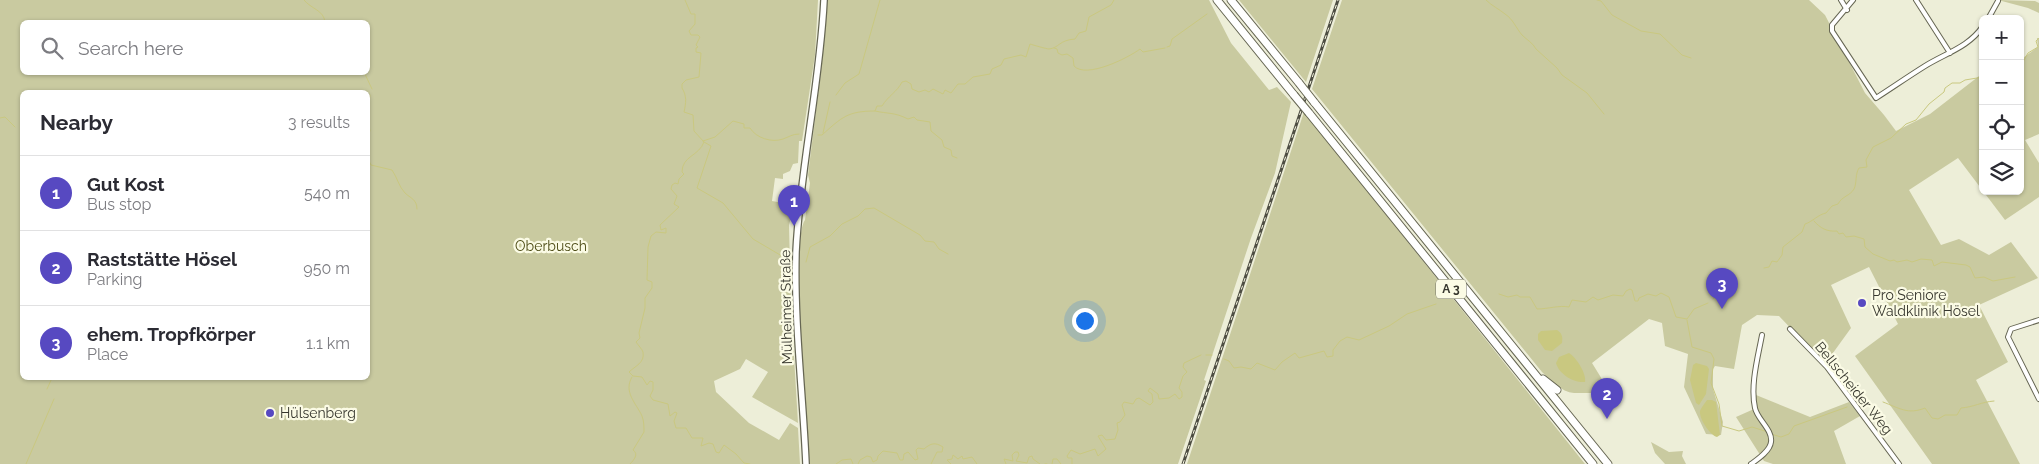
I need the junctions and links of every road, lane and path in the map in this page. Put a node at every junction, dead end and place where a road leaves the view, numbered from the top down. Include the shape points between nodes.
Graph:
1 (824, 0) edge
2 (1216, 0) edge
3 (1231, 0) edge
4 (1841, 0) edge
5 (1854, 0) edge
6 (1916, 0) edge
7 (1998, 1) edge
8 (1847, 10) junction
9 (1990, 15) edge
10 (1979, 31) edge
11 (1950, 54) junction
12 (2039, 320) edge
13 (1790, 329) dead end
14 (1762, 335) dead end
15 (1531, 369) junction
16 (1557, 390) dead end
17 (2039, 399) edge
18 (806, 464) edge
19 (1593, 464) edge
20 (1608, 464) edge
21 (1751, 464) edge
22 (1898, 464) edge

1 - 18 main road, Mülheimer Straße via 796,252 796,308
2 - 19 highway, A 3, bridge
3 - 15 highway, A 3, bridge
4 - 8 street
5 - 8 street
6 - 11 street
7 - 9 street
8 - 11 street via 1832,25 1832,31 1876,98
10 - 11 street
12 - 17 street via 2011,329 2008,337
13 - 22 street, Bellscheider Weg via 1827,367
14 - 21 street via 1754,386 1755,408 1771,438 1761,458
15 - 16 highway
15 - 20 highway, A 3

